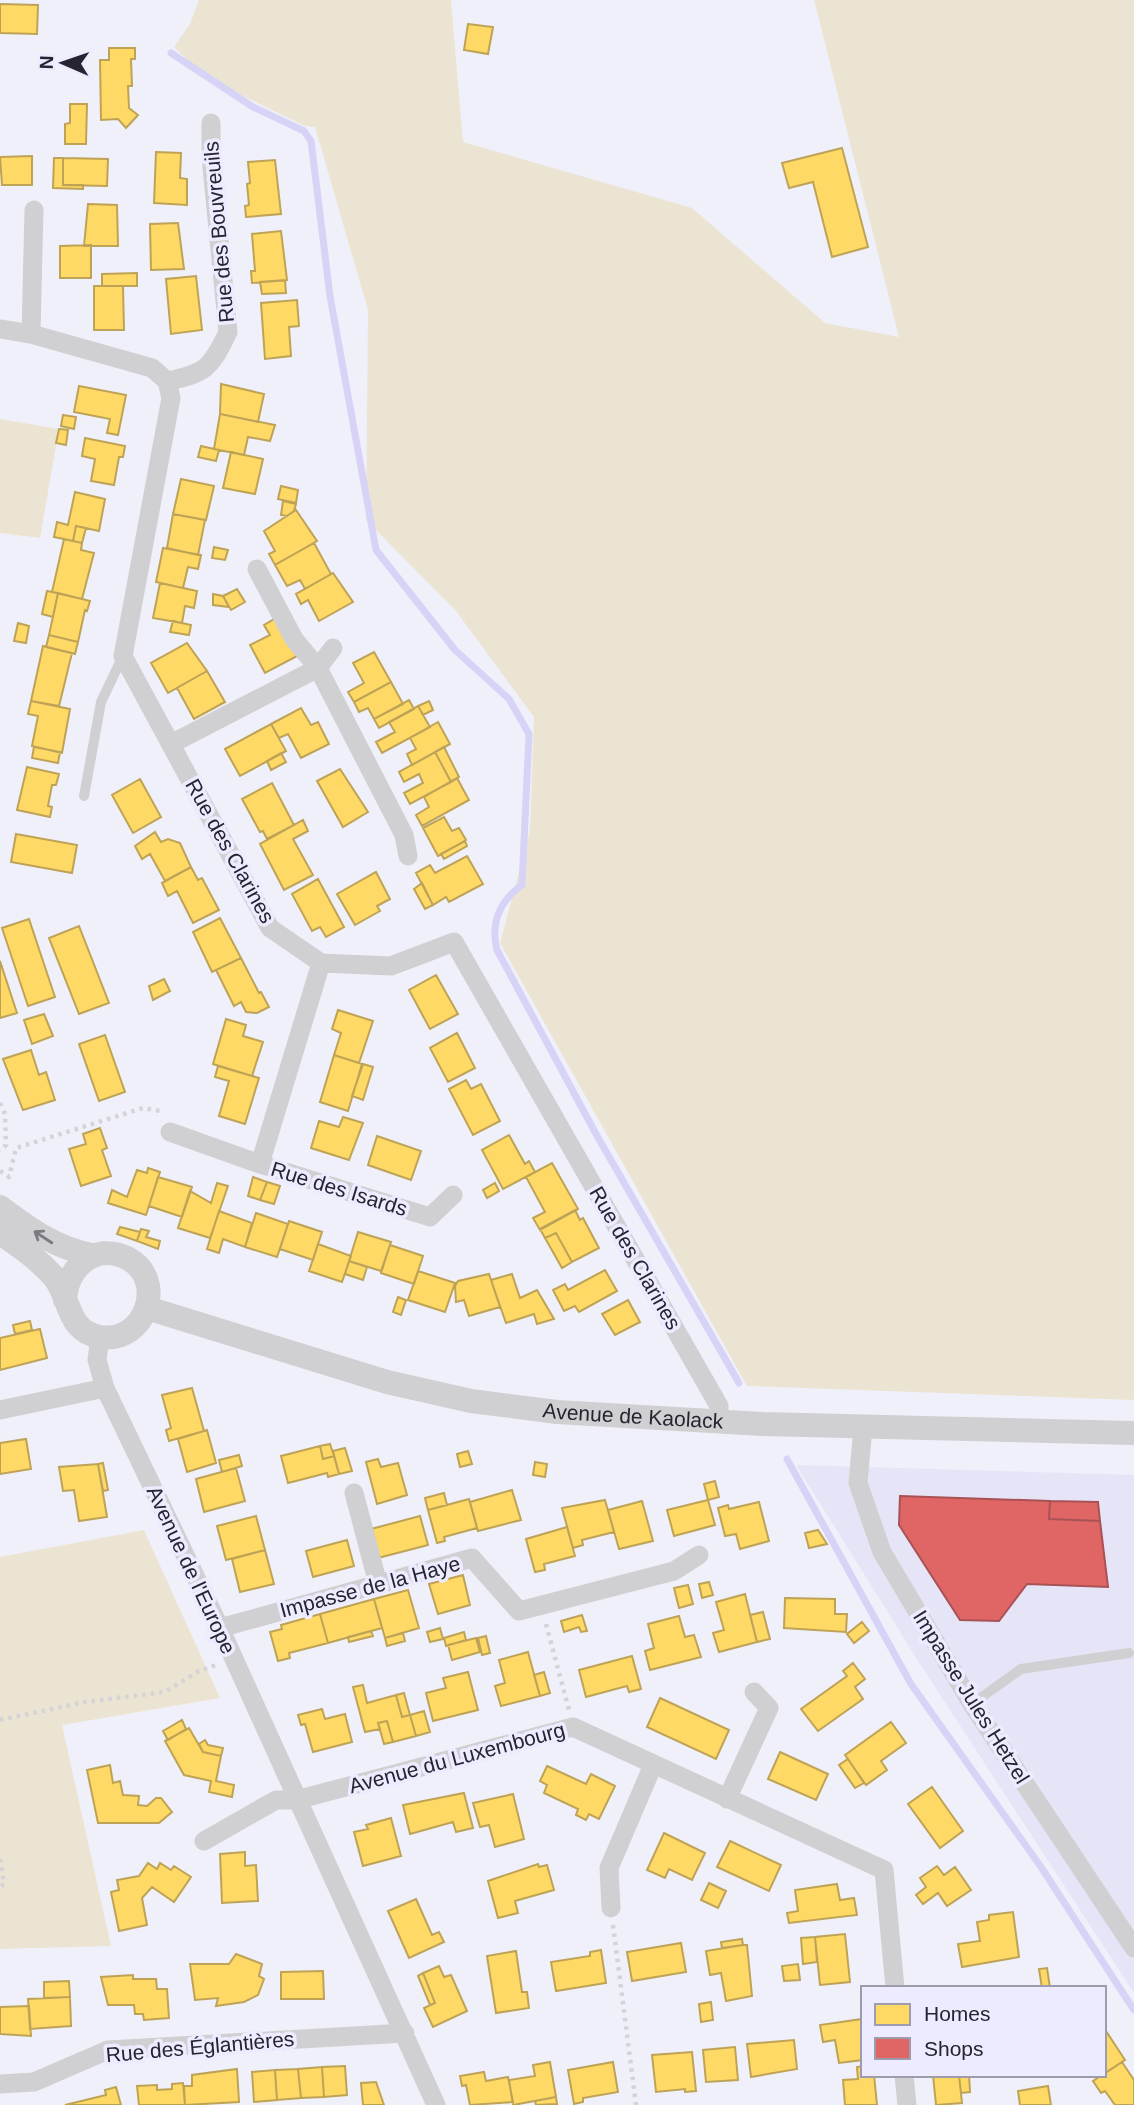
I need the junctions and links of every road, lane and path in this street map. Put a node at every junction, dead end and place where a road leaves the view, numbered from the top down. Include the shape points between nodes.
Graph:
1 (211, 123) dead end
2 (34, 210) dead end
3 (0, 328) edge
4 (31, 334) junction
5 (167, 381) junction
6 (257, 569) dead end
7 (333, 648) dead end
8 (123, 656) junction
9 (318, 668) junction
10 (171, 744) junction
11 (84, 796) dead end
12 (408, 856) dead end
13 (321, 962) junction
14 (0, 1103) edge
15 (170, 1132) joint
16 (0, 1151) edge
17 (260, 1164) junction
18 (0, 1171) edge
19 (453, 1195) dead end
20 (0, 1207) edge
21 (0, 1233) edge
22 (92, 1255) junction
23 (65, 1300) junction
24 (147, 1308) junction
25 (100, 1337) junction
26 (105, 1388) junction
27 (0, 1410) edge
28 (719, 1422) junction
29 (863, 1427) junction
30 (1134, 1433) edge
31 (354, 1493) dead end
32 (699, 1555) dead end
33 (377, 1584) junction
34 (541, 1606) junction
35 (220, 1628) junction
36 (1129, 1653) dead end
37 (233, 1659) junction
38 (754, 1692) dead end
39 (972, 1704) junction
40 (0, 1720) edge
41 (573, 1727) junction
42 (653, 1765) junction
43 (727, 1799) junction
44 (296, 1800) junction
45 (204, 1841) dead end
46 (0, 1859) edge
47 (0, 1887) edge
48 (611, 1908) joint
49 (1134, 1948) edge
50 (895, 1986) edge
51 (405, 2033) junction
52 (904, 2077) edge
53 (0, 2084) edge
54 (436, 2105) edge
55 (636, 2105) edge
56 (907, 2105) edge

1 - 5 street, Rue des Bouvreuils via 228,332 217,356 196,376
2 - 4 street
3 - 4 street
4 - 5 street via 152,368
5 - 8 street via 171,398
6 - 9 street via 294,639
7 - 9 street
8 - 10 street, Rue des Clarines
8 - 11 lane via 102,702
9 - 10 street
9 - 12 street via 404,835
10 - 13 street, Rue des Clarines via 270,928
13 - 17 street, Rue des Isards
13 - 28 street, Rue des Clarines via 391,966 454,942 719,1406
14 - 16 path via 6,1145
15 - 17 street
15 - 18 path via 160,1111 143,1108 16,1148 9,1177
17 - 19 street, Rue des Isards via 429,1217
22 -> 20 street via 48,1241
21 - 23 street via 37,1259 56,1280
22 - 23 street via 71,1273
22 - 24 street via 119,1254 131,1260 147,1281
23 - 25 street via 76,1324
24 - 25 street via 124,1334
24 - 28 street, Avenue de Kaolack via 387,1382 471,1401 631,1419
25 - 26 street, Avenue de l'Europe via 97,1360
26 - 27 street
26 - 35 street, Avenue de l'Europe
28 - 29 street, Avenue de Kaolack
29 - 30 street, Avenue de Kaolack
29 - 39 street, Impasse Jules Hetzel via 858,1483 882,1552
31 - 33 street
32 - 34 street, Impasse de la Haye via 674,1571
33 - 34 street, Impasse de la Haye via 472,1559 519,1612
33 - 35 street, Impasse de la Haye
34 - 41 path
35 - 37 street, Avenue de l'Europe
36 - 39 lane via 1021,1669
37 - 40 path via 199,1671 165,1692 85,1702
37 - 44 street, Avenue de l'Europe
38 - 43 street via 769,1708
39 - 49 street, Impasse Jules Hetzel
41 - 42 street, Avenue du Luxembourg
41 - 44 street, Avenue du Luxembourg
42 - 43 street, Avenue du Luxembourg
42 - 48 street via 609,1868
43 - 50 street, Avenue du Luxembourg via 884,1870
44 - 45 street via 276,1800
44 - 51 street, Avenue de l'Europe
46 - 47 path via 4,1884
48 - 55 path
51 - 53 street, Rue des Églantières via 108,2050 34,2082
51 - 54 street, Avenue de l'Europe
52 - 56 street

